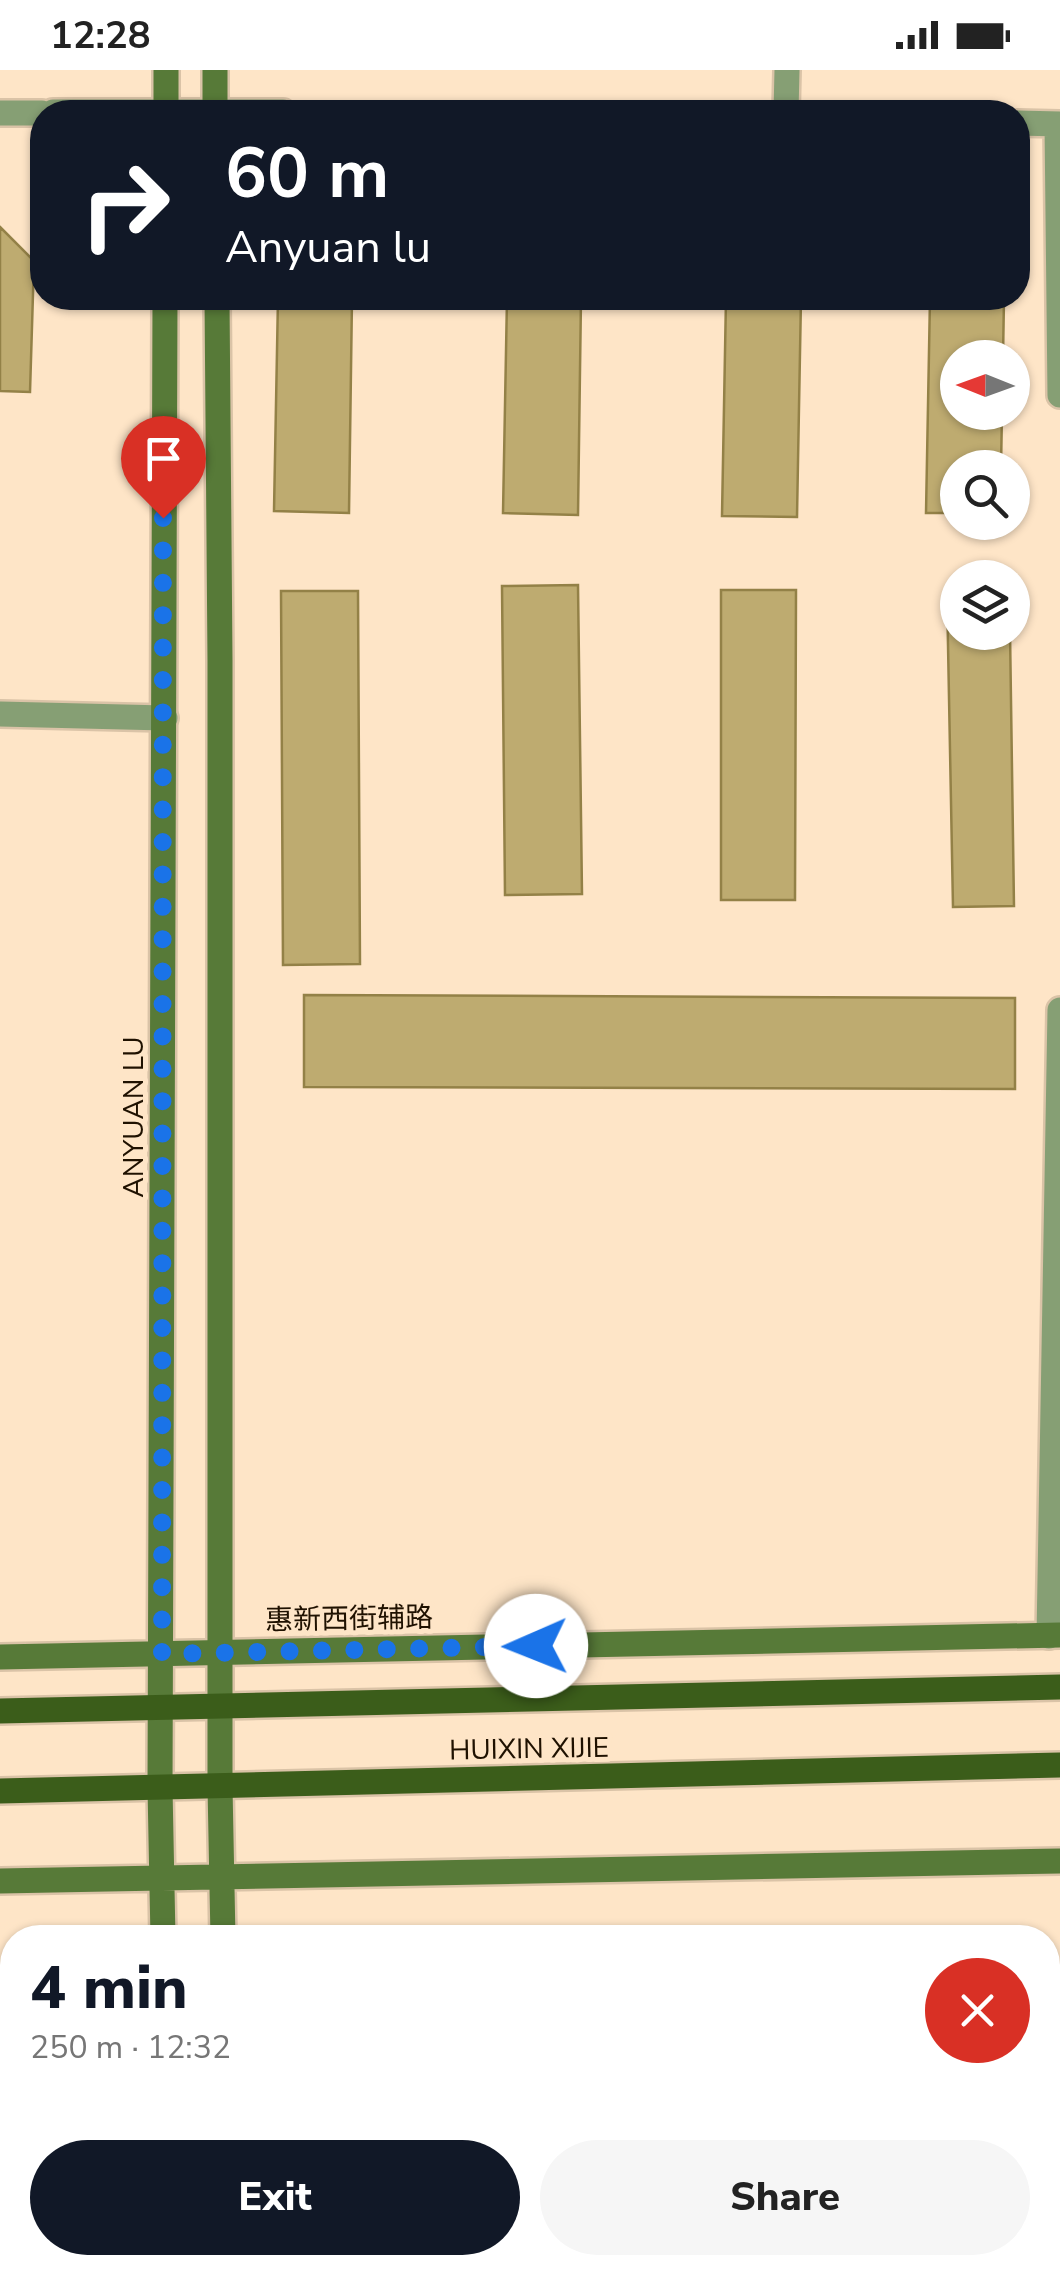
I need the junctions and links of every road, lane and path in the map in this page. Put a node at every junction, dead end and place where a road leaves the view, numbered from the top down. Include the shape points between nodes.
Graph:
1 (166, 70) edge
2 (215, 70) edge
3 (787, 70) edge
4 (166, 100) edge
5 (215, 100) edge
6 (786, 100) edge
7 (0, 113) edge
8 (30, 113) edge
9 (1030, 123) edge
10 (1058, 124) edge
11 (165, 310) edge
12 (217, 310) edge
13 (1060, 395) edge
14 (0, 714) edge
15 (165, 718) junction
16 (1060, 1010) edge
17 (1054, 1635) edge
18 (220, 1652) junction
19 (162, 1654) junction
20 (0, 1657) edge
21 (1060, 1688) edge
22 (222, 1706) junction
23 (162, 1707) junction
24 (0, 1711) edge
25 (1060, 1766) edge
26 (220, 1787) junction
27 (160, 1788) junction
28 (0, 1791) edge
29 (1060, 1861) edge
30 (222, 1877) junction
31 (163, 1878) junction
32 (0, 1881) edge
33 (163, 1925) edge
34 (224, 1925) edge

1 - 4 main road
2 - 5 main road
3 - 6 street
7 - 8 street
9 - 10 street
10 - 13 street
11 - 15 main road, ANYUAN LU
12 - 18 main road
14 - 15 street
15 - 19 main road, ANYUAN LU
16 - 17 street
17 - 18 main road, 惠新西街辅路
18 - 19 main road, 惠新西街辅路
18 - 22 main road
19 - 20 main road, 惠新西街辅路
19 - 23 main road, ANYUAN LU
21 - 22 main road, HUIXIN XIJIE
22 - 23 main road, HUIXIN XIJIE
22 - 26 main road
23 - 24 main road, HUIXIN XIJIE
23 - 27 main road, ANYUAN LU
25 - 26 main road, HUIXIN XIJIE
26 - 27 main road, HUIXIN XIJIE
26 - 30 main road
27 - 28 main road, HUIXIN XIJIE
27 - 31 main road, ANYUAN LU
29 - 30 main road
30 - 31 main road
30 - 34 main road
31 - 32 main road
31 - 33 main road, ANYUAN LU

